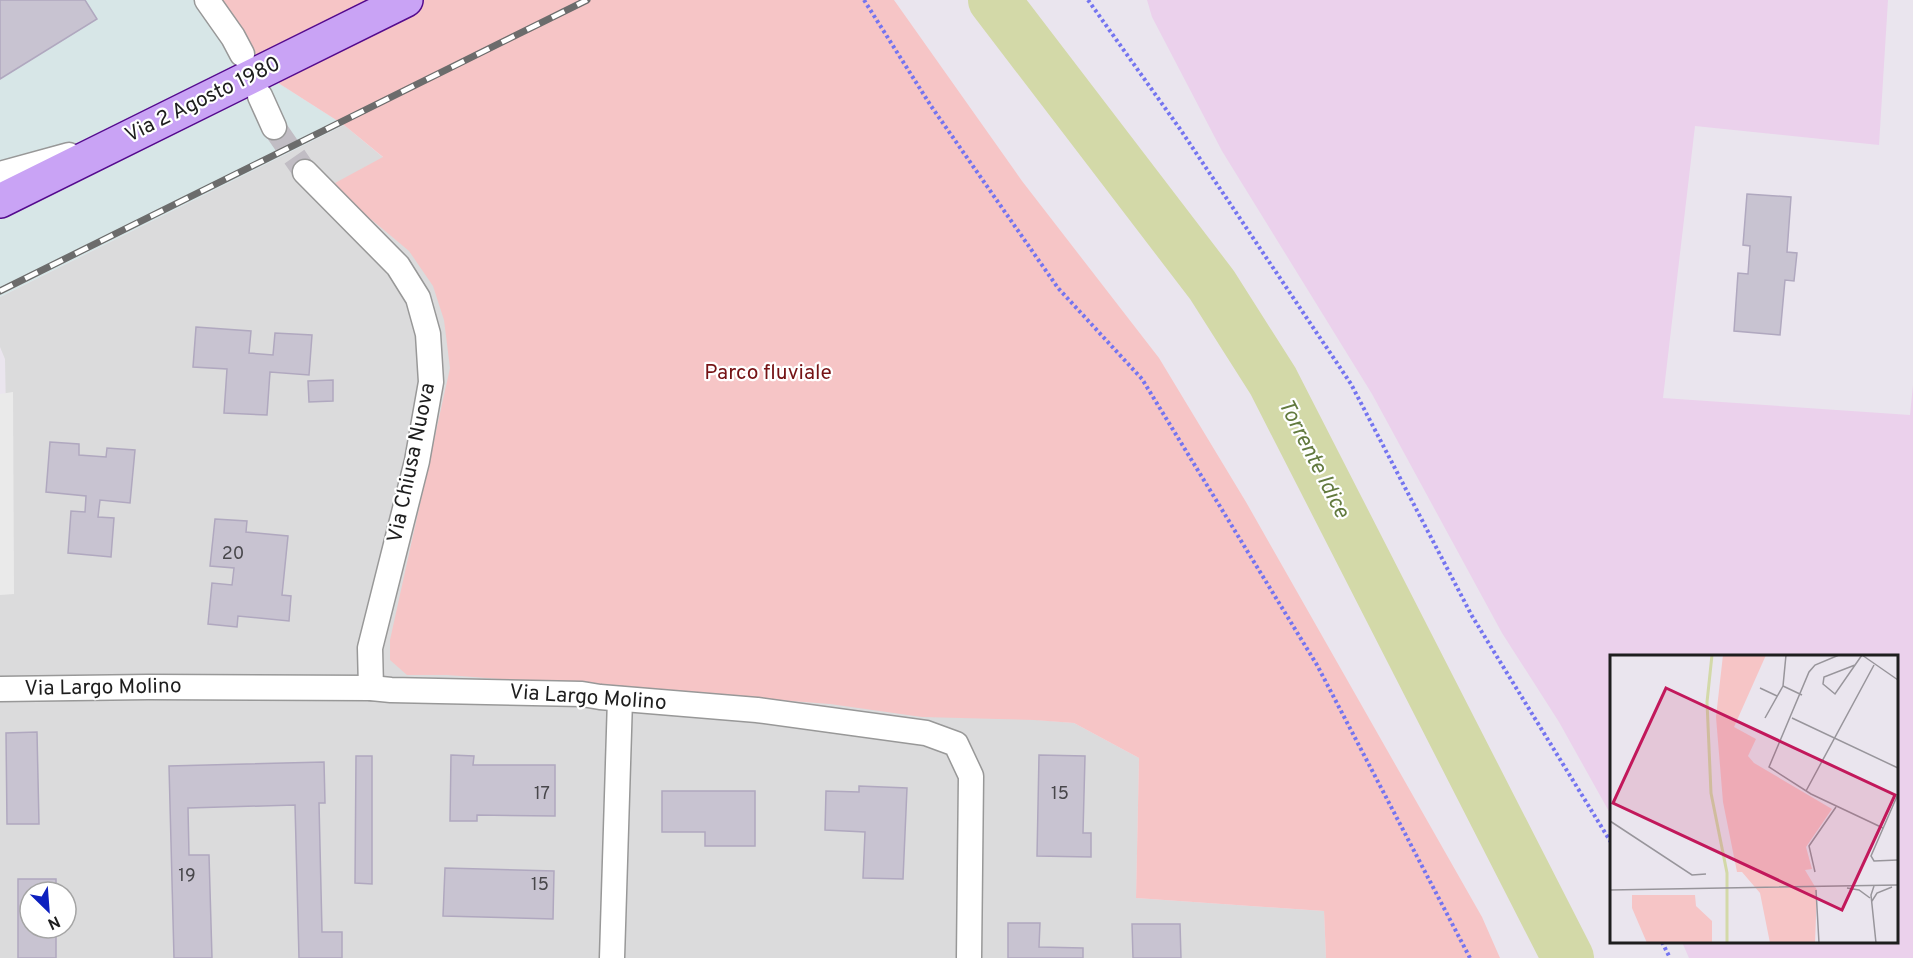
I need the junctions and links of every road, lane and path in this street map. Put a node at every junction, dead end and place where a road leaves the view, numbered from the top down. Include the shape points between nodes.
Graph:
1 (207, 0) edge
2 (406, 0) edge
3 (864, 0) edge
4 (1088, 0) edge
5 (242, 54) dead end
6 (260, 96) dead end
7 (274, 127) tunnel mouth
8 (123, 140) junction
9 (305, 172) tunnel mouth
10 (0, 174) edge
11 (0, 201) edge
12 (371, 688) junction
13 (0, 689) edge
14 (620, 699) junction
15 (1610, 842) edge
16 (1662, 943) edge
17 (612, 958) edge
18 (969, 958) edge
19 (1470, 958) edge
20 (1670, 958) edge

1 - 5 street
2 - 8 main road, Via 2 Agosto 1980
3 - 19 path via 931,106 1058,288 1142,379 1317,665
4 - 15 path via 1180,129 1351,384 1472,616
6 - 7 street
8 - 10 street
8 - 11 main road, Via 2 Agosto 1980
9 - 12 street, Via Chiusa Nuova via 399,266 418,298 428,334 431,382 417,461 370,648
12 - 13 street, Via Largo Molino
12 - 14 street, Via Largo Molino via 582,694
14 - 17 street
14 - 18 street, Via Largo Molino via 757,711 926,733 956,744 971,776
16 - 20 path

